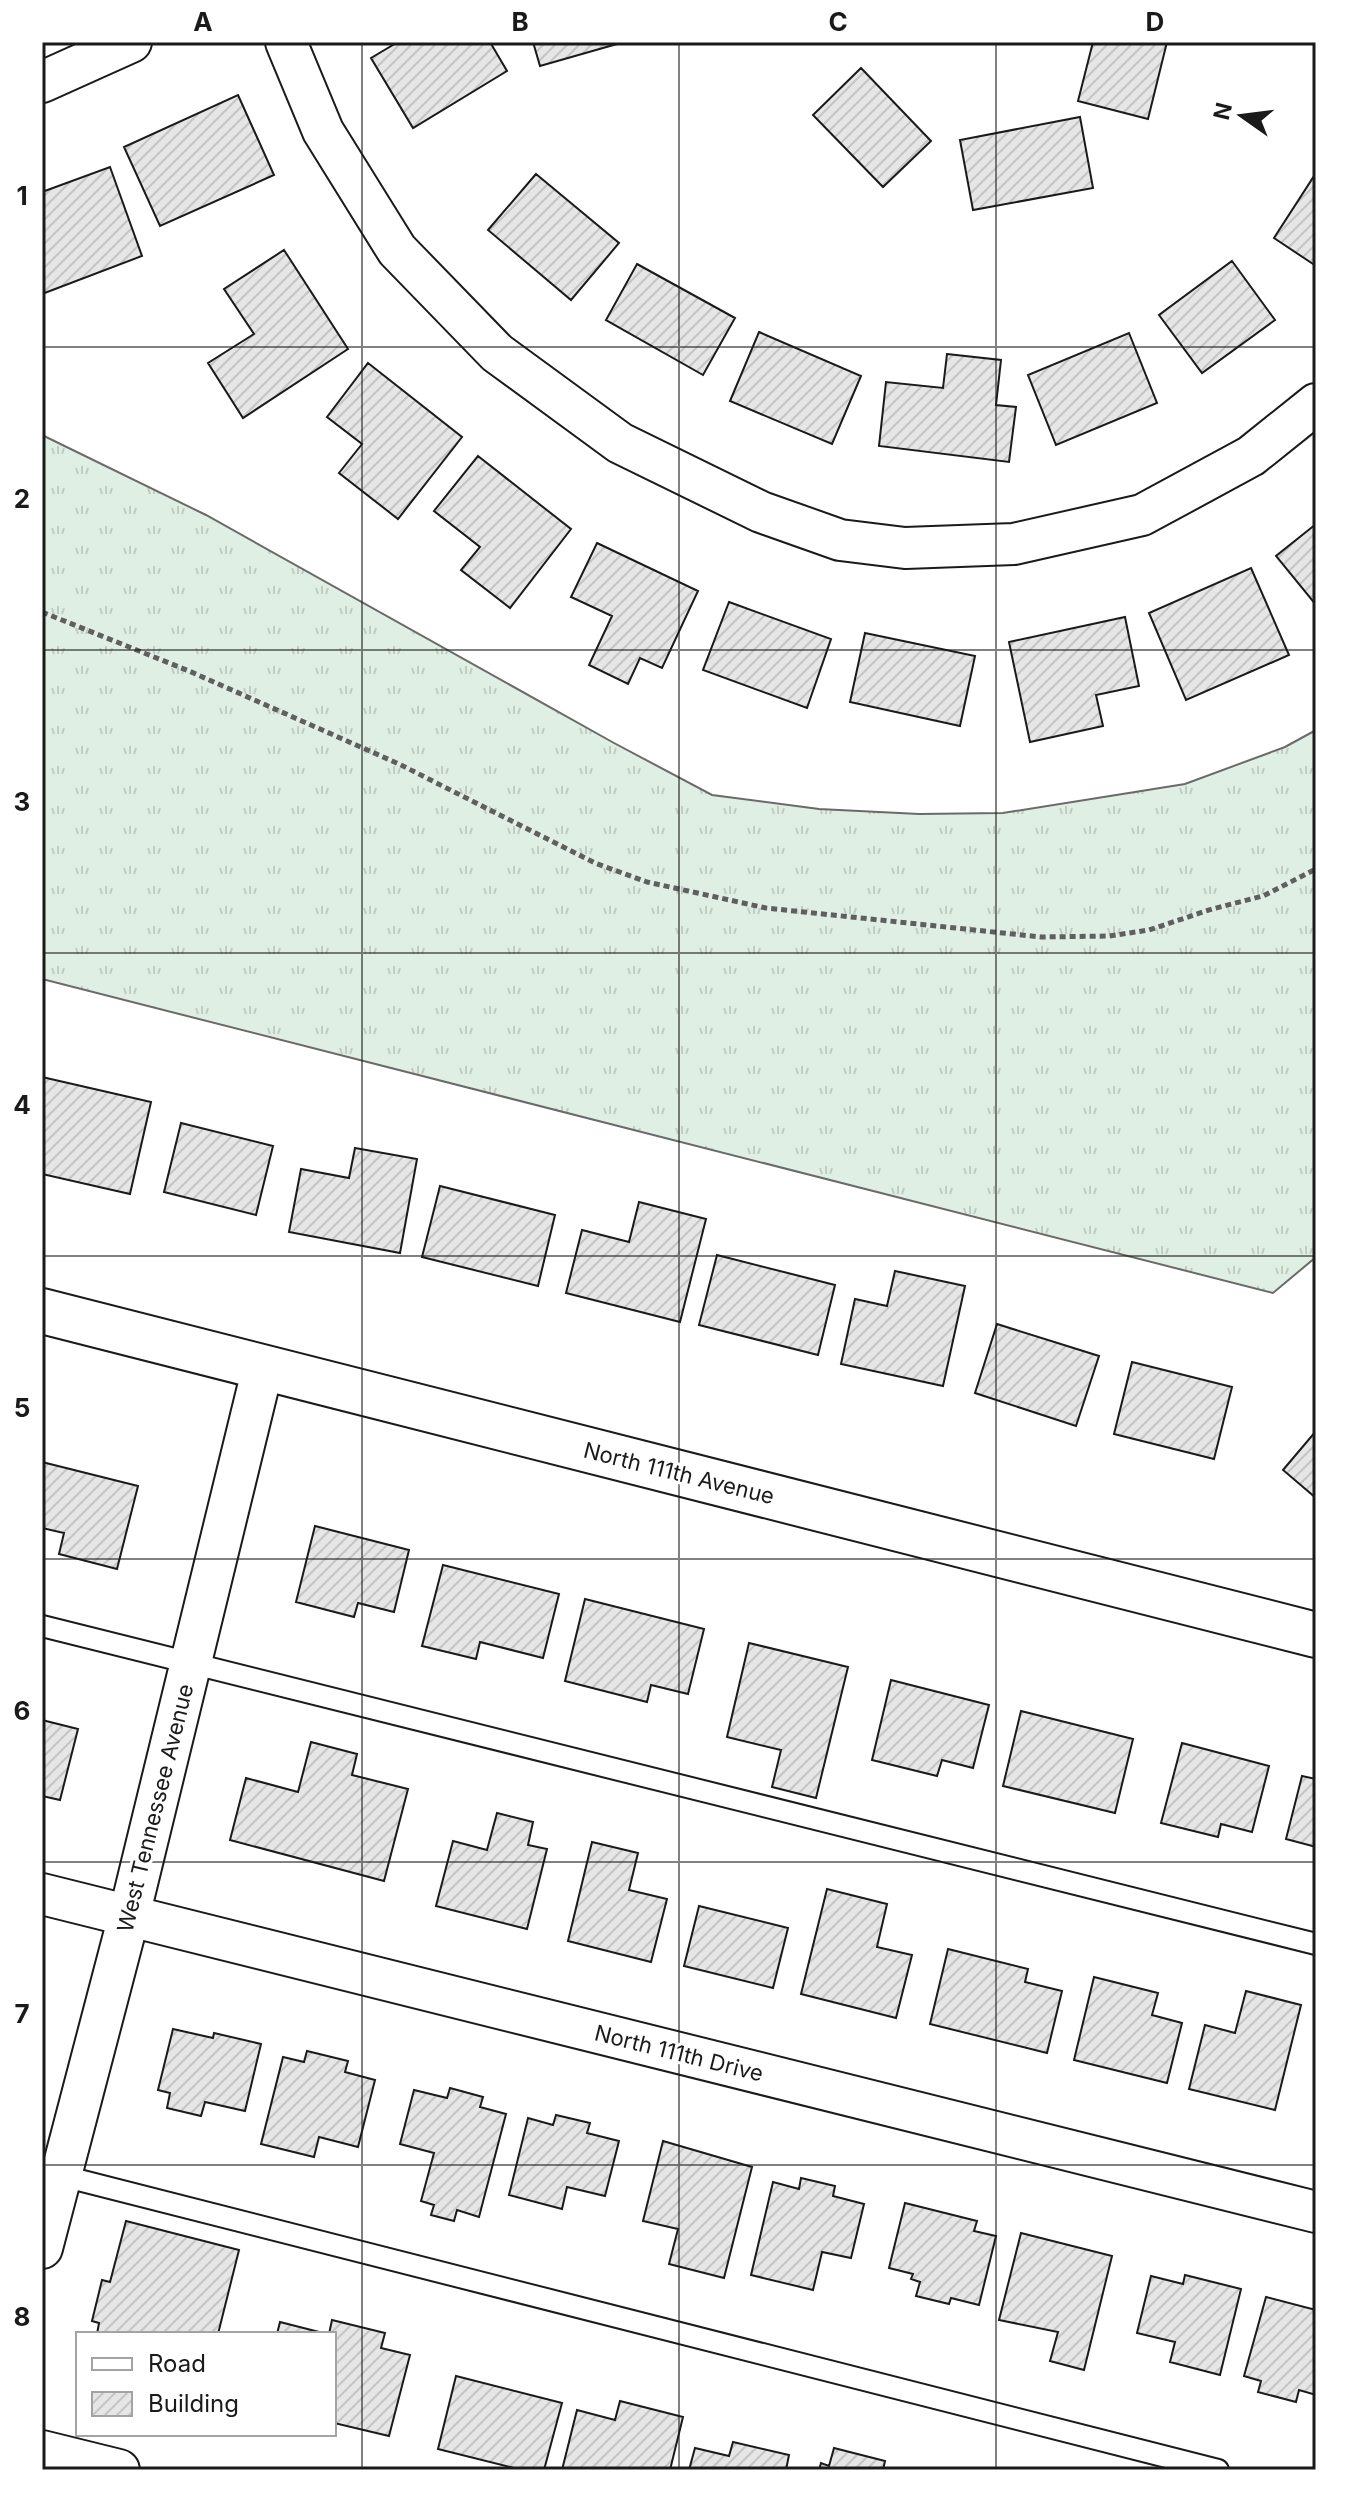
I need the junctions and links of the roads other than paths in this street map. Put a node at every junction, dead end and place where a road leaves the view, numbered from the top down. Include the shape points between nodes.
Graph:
1 (131, 42) edge
2 (286, 42) edge
3 (42, 82) edge
4 (1316, 404) edge
5 (42, 1311) edge
6 (263, 1367) junction
7 (42, 1626) edge
8 (1316, 1635) edge
9 (190, 1663) junction
10 (42, 1894) edge
11 (129, 1916) junction
12 (1316, 1944) edge
13 (51, 2173) edge
14 (1316, 2212) edge
15 (42, 2248) edge
16 (42, 2451) edge
17 (119, 2470) edge
18 (1218, 2470) edge

1 - 3 street
2 - 4 street via 323,131 397,250 497,353 620,443 761,512 840,540 905,548 1014,544 1142,515 1251,456
5 - 6 street, North 111th Avenue
6 - 8 street, North 111th Avenue
6 - 9 street, West Tennessee Avenue
7 - 9 lane
9 - 11 street, West Tennessee Avenue
9 - 12 lane
10 - 11 street, North 111th Drive
11 - 13 street, West Tennessee Avenue
11 - 14 street, North 111th Drive
13 - 15 street, West Tennessee Avenue
13 - 18 lane
16 - 17 street

